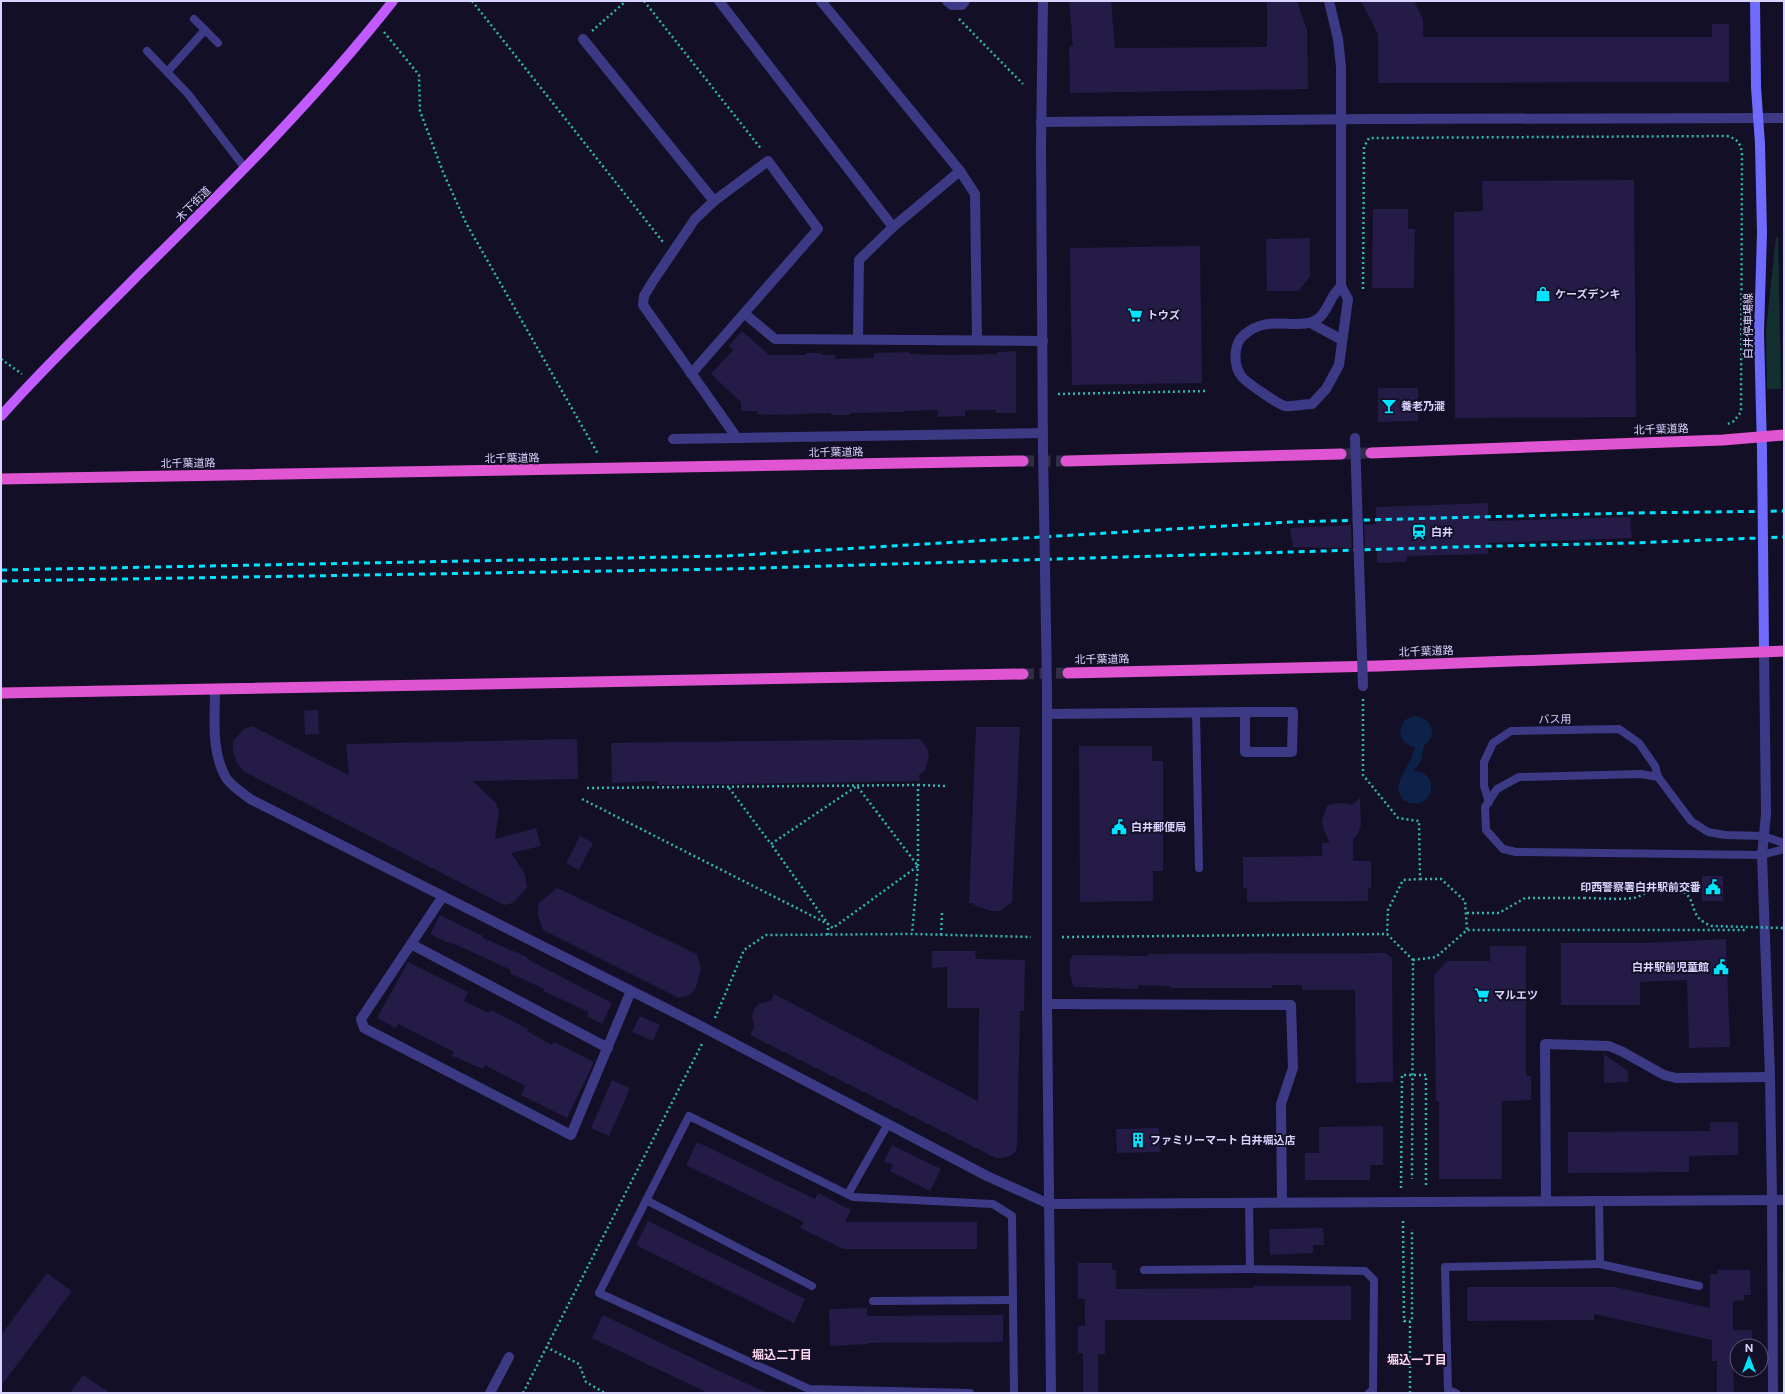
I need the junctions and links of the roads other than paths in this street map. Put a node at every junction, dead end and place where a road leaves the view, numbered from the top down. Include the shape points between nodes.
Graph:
1 (393, 1) edge
2 (719, 1) edge
3 (821, 1) edge
4 (947, 1) edge
5 (965, 1) edge
6 (1043, 1) edge
7 (1329, 1) edge
8 (1755, 1) edge
9 (194, 19) dead end
10 (205, 30) junction
11 (583, 38) road end
12 (218, 43) dead end
13 (147, 51) dead end
14 (168, 72) junction
15 (1758, 118) junction
16 (1784, 118) edge
17 (1341, 119) junction
18 (1041, 122) junction
19 (245, 168) junction
20 (960, 172) junction
21 (714, 201) junction
22 (893, 227) junction
23 (1341, 286) junction
24 (745, 314) junction
25 (1311, 323) junction
26 (858, 339) junction
27 (977, 340) junction
28 (1342, 340) junction
29 (1043, 341) junction
30 (691, 374) junction
31 (1, 416) edge
32 (1043, 433) junction
33 (1784, 435) edge
34 (1761, 437) junction
35 (737, 438) junction
36 (1355, 438) dead end
37 (673, 439) dead end
38 (1371, 453) tunnel mouth
39 (1341, 454) tunnel mouth
40 (1023, 461) tunnel mouth
41 (1066, 461) tunnel mouth
42 (1, 479) edge
43 (1784, 651) edge
44 (1764, 652) junction
45 (1068, 673) tunnel mouth
46 (1023, 674) tunnel mouth
47 (1363, 686) road end
48 (216, 689) junction
49 (1, 693) edge
50 (1196, 712) junction
51 (1244, 712) junction
52 (1047, 714) junction
53 (1658, 777) junction
54 (1489, 802) junction
55 (1763, 836) junction
56 (1784, 843) edge
57 (1784, 849) edge
58 (1762, 855) junction
59 (1200, 868) dead end
60 (443, 896) junction
61 (411, 944) junction
62 (631, 990) junction
63 (1047, 1004) junction
64 (608, 1048) junction
65 (1770, 1077) junction
66 (888, 1124) junction
67 (848, 1194) junction
68 (1772, 1199) junction
69 (646, 1200) junction
70 (1546, 1200) junction
71 (1598, 1200) junction
72 (1784, 1200) edge
73 (1249, 1202) junction
74 (1282, 1202) junction
75 (1049, 1204) junction
76 (1600, 1264) junction
77 (1250, 1269) junction
78 (1144, 1270) dead end
79 (812, 1286) dead end
80 (1698, 1286) dead end
81 (1013, 1300) junction
82 (873, 1301) dead end
83 (510, 1357) dead end
84 (490, 1393) edge
85 (970, 1393) edge
86 (1014, 1393) edge
87 (1051, 1393) edge
88 (1369, 1393) edge
89 (1456, 1393) edge
90 (1772, 1393) edge

1 - 19 main road, 木下街道 via 336,71
2 - 22 street
3 - 20 street
4 - 5 street via 952,5
6 - 18 street
7 - 17 street via 1338,39 1341,67
8 - 15 main road, 白井停車場線
9 - 10 lane
10 - 12 lane
10 - 14 lane
11 - 21 street
13 - 14 lane
14 - 19 lane
15 - 16 street
15 - 17 street
15 - 34 main road, 白井停車場線 via 1762,233 1759,332
17 - 18 street
17 - 23 street
18 - 29 street
19 - 31 main road, 木下街道
20 - 22 street
20 - 27 street via 975,194
21 - 24 street via 768,161 818,229
21 - 30 street via 695,219 671,251 644,296 643,305
22 - 26 street via 859,260
23 - 25 street via 1320,318
23 - 28 street via 1348,299
24 - 26 street via 775,339
24 - 30 street
25 - 28 street
25 - 28 street via 1271,323 1255,326 1242,336 1235,353 1242,378 1285,406 1312,404 1326,389 1339,365
26 - 27 street
27 - 29 street
29 - 32 street
30 - 35 street
32 - 35 street
32 - 52 street, bridge
33 - 34 highway, 北千葉道路
34 - 38 highway, 北千葉道路
34 - 44 main road, 白井停車場線, bridge
35 - 37 street
36 - 47 street, bridge
39 - 41 highway
40 - 42 highway, 北千葉道路
43 - 44 highway, 北千葉道路
44 - 45 highway, 北千葉道路 via 1379,666
44 - 55 street via 1766,814
46 - 48 highway
48 - 49 highway
48 - 60 street via 214,727 217,757 225,778 250,799
50 - 51 street
50 - 52 street
50 - 59 lane
51 - 51 street via 1244,752 1292,752 1293,712
52 - 63 street
53 - 54 lane via 1641,774 1519,777 1497,789
53 - 54 lane, バス用 via 1655,766 1639,743 1619,729 1511,731 1492,743 1484,762 1484,786
53 - 55 lane, バス用 via 1691,821 1708,832
54 - 58 lane via 1485,807 1486,830 1503,849 1516,852
55 - 56 lane, バス用
55 - 58 street
57 - 58 lane
58 - 65 street
60 - 61 street
60 - 62 street
61 - 64 street
61 - 64 street via 361,1019 364,1028 571,1135
62 - 64 street
62 - 66 street
63 - 74 street via 1291,1005 1293,1068 1282,1104
63 - 75 street
65 - 68 street
65 - 70 street via 1676,1078 1664,1075 1609,1046 1545,1044
66 - 67 lane
66 - 75 street via 987,1176
67 - 69 lane via 689,1116
67 - 81 lane via 853,1197 993,1204 1012,1216
68 - 71 street
68 - 72 street
68 - 90 street
69 - 79 lane
69 - 85 lane via 599,1293 809,1389
70 - 71 street
70 - 74 street
71 - 76 lane
73 - 74 street
73 - 75 street
73 - 77 lane
75 - 87 street
76 - 80 lane
76 - 89 lane via 1445,1267 1448,1390
77 - 78 lane
77 - 88 lane via 1365,1270 1374,1280 1373,1390
81 - 82 lane
81 - 86 lane
83 - 84 street

